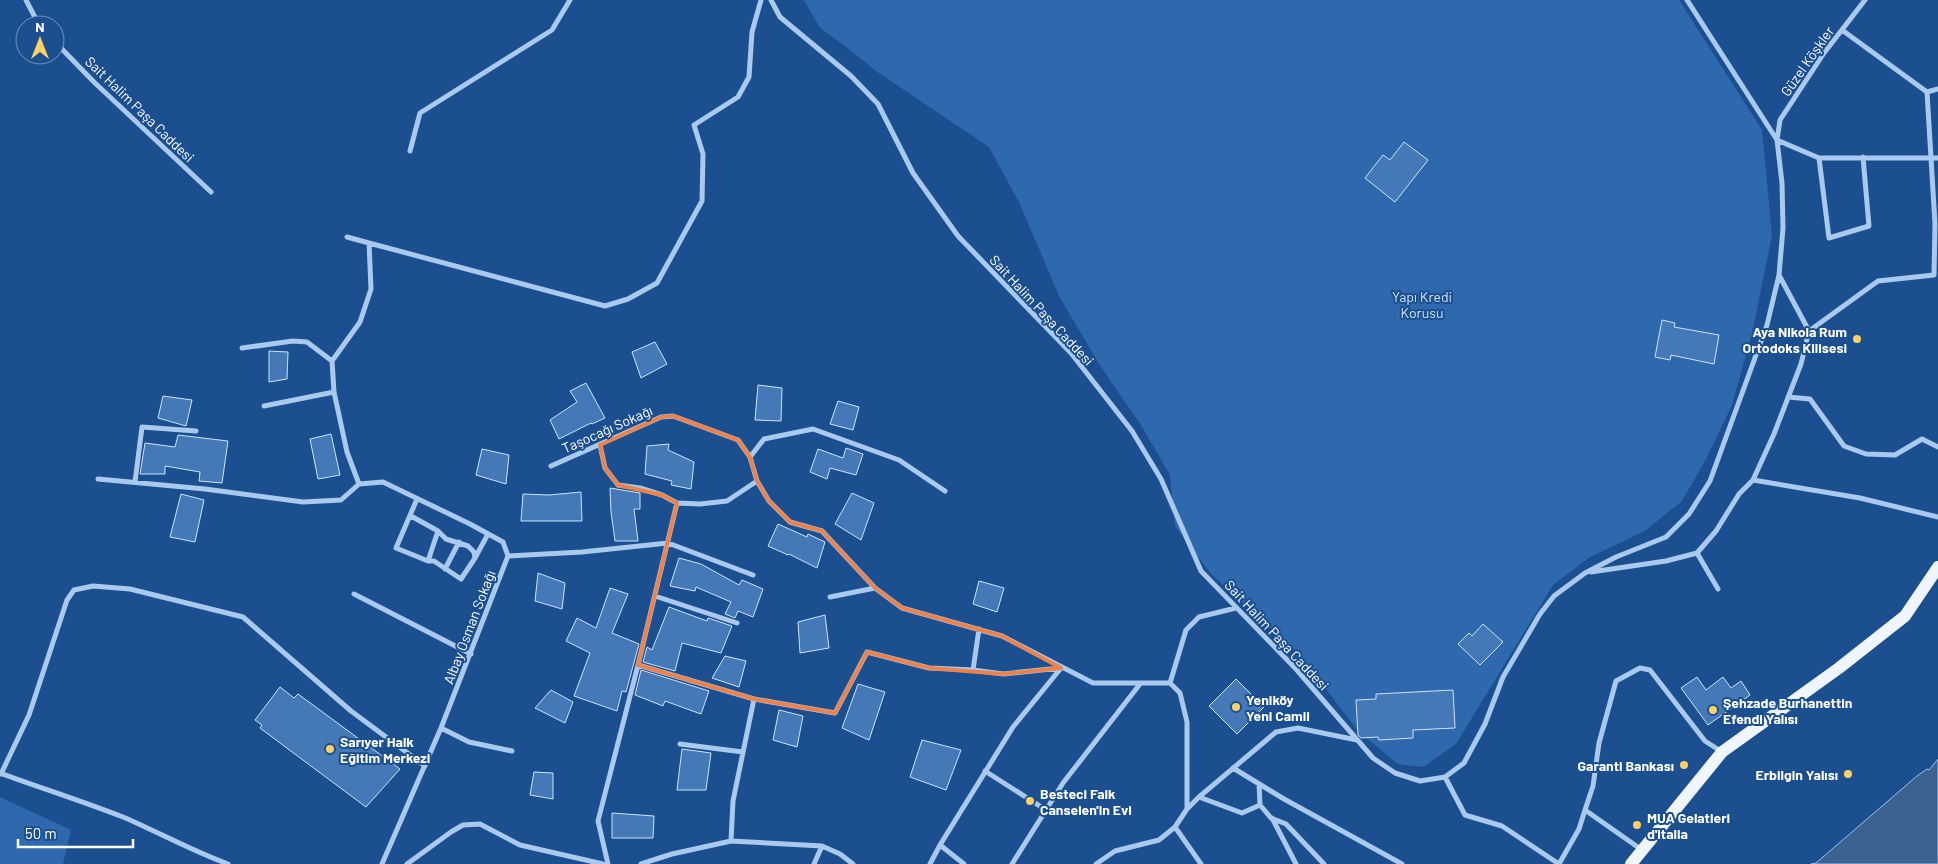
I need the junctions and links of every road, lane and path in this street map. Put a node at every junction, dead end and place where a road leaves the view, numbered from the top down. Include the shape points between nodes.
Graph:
1 (26, 0) edge
2 (570, 0) edge
3 (761, 0) edge
4 (771, 0) edge
5 (1687, 0) edge
6 (1865, 0) edge
7 (33, 15) edge
8 (1842, 30) junction
9 (65, 52) edge
10 (1938, 89) edge
11 (1927, 92) junction
12 (1777, 140) junction
13 (410, 151) dead end
14 (1863, 157) junction
15 (1820, 158) junction
16 (1935, 158) edge
17 (211, 192) dead end
18 (1936, 224) edge
19 (347, 237) dead end
20 (370, 243) junction
21 (1779, 275) junction
22 (1809, 331) junction
23 (242, 348) dead end
24 (332, 361) junction
25 (334, 392) junction
26 (1788, 397) junction
27 (264, 406) dead end
28 (196, 431) dead end
29 (600, 445) junction
30 (1938, 447) edge
31 (750, 456) junction
32 (551, 466) dead end
33 (98, 479) dead end
34 (1753, 480) junction
35 (757, 481) junction
36 (135, 482) junction
37 (359, 484) junction
38 (945, 491) dead end
39 (417, 499) junction
40 (677, 503) junction
41 (411, 516) junction
42 (1938, 517) edge
43 (438, 530) junction
44 (488, 534) junction
45 (460, 542) junction
46 (668, 543) junction
47 (1697, 553) junction
48 (508, 556) junction
49 (475, 558) junction
50 (428, 561) junction
51 (1938, 567) edge
52 (445, 569) junction
53 (1585, 573) junction
54 (753, 575) dead end
55 (875, 588) junction
56 (1718, 589) dead end
57 (354, 594) dead end
58 (655, 596) junction
59 (830, 597) dead end
60 (1236, 608) junction
61 (737, 622) dead end
62 (980, 629) junction
63 (471, 654) junction
64 (638, 665) junction
65 (1061, 668) junction
66 (972, 670) junction
67 (1170, 683) junction
68 (1140, 684) junction
69 (754, 699) junction
70 (441, 728) junction
71 (1357, 740) junction
72 (680, 744) dead end
73 (512, 751) dead end
74 (743, 752) junction
75 (1722, 752) junction
76 (425, 766) junction
77 (1232, 768) junction
78 (985, 771) junction
79 (1, 774) edge
80 (1445, 777) junction
81 (1259, 784) junction
82 (1199, 797) junction
83 (1260, 805) junction
84 (1046, 810) junction
85 (1187, 810) junction
86 (1585, 810) junction
87 (1271, 818) junction
88 (1175, 827) junction
89 (731, 841) junction
90 (940, 845) junction
91 (822, 846) junction
92 (1643, 850) junction
93 (583, 861) edge
94 (228, 864) edge
95 (382, 864) edge
96 (407, 864) edge
97 (603, 864) edge
98 (608, 864) edge
99 (641, 864) edge
100 (814, 864) edge
101 (853, 864) edge
102 (930, 864) edge
103 (964, 864) edge
104 (1012, 864) edge
105 (1096, 864) edge
106 (1200, 864) edge
107 (1296, 864) edge
108 (1324, 864) edge
109 (1402, 864) edge
110 (1559, 864) edge
111 (1631, 864) edge

1 - 7 street
2 - 13 street via 552,30 420,113
3 - 20 street via 752,32 749,77 738,97 694,125 703,154 702,202 657,282 628,299 605,306
4 - 60 street, Sait Halim Paşa Caddesi via 780,17 851,76 878,104 914,173 958,236 1071,353 1132,431 1161,479 1201,572
5 - 12 street, Sait Halim Paşa Caddesi
6 - 8 street, Güzel Köşkler
8 - 11 street
8 - 12 street, Güzel Köşkler via 1780,120
9 - 17 street, Sait Halim Paşa Caddesi
10 - 11 street
11 - 16 street
12 - 15 street
12 - 21 street, Sait Halim Paşa Caddesi via 1783,228
14 - 15 street
14 - 15 street via 1870,226 1830,238
14 - 16 street
16 - 18 street
18 - 22 street via 1934,275 1878,280
19 - 20 street
20 - 24 street via 371,289 360,322
21 - 22 street
21 - 53 street, Sait Halim Paşa Caddesi via 1767,325 1710,481 1689,514 1666,537
22 - 26 street
23 - 24 street via 307,342
24 - 25 street
25 - 27 street
25 - 37 street via 347,452
26 - 30 street via 1810,399 1844,446 1866,454 1895,456 1922,439
26 - 34 street
28 - 36 street via 142,427
29 - 31 street, Taşocağı Sokağı via 661,417 673,416 738,440
29 - 32 street, Taşocağı Sokağı
29 - 40 street via 605,468 618,485 640,488
31 - 35 street
31 - 38 street via 764,439 813,429 899,460
33 - 36 street
34 - 42 street via 1860,498
34 - 47 street via 1739,494
35 - 40 street via 727,501
35 - 55 street via 769,501 790,522 822,531
36 - 37 street via 303,502 341,500
37 - 39 street, Albay Osman Sokağı via 383,482
39 - 41 street
39 - 44 street, Albay Osman Sokağı
40 - 46 street
41 - 43 street
41 - 50 street via 396,548
43 - 45 street via 446,539
43 - 50 street
44 - 48 street, Albay Osman Sokağı via 502,542
44 - 49 street
45 - 49 street via 474,552
45 - 52 street
46 - 48 street
46 - 54 street
46 - 58 street
47 - 53 street, Sait Halim Paşa Caddesi
47 - 56 street
48 - 63 street, Albay Osman Sokağı
49 - 52 street via 461,579
50 - 52 street via 434,561
51 - 75 main road via 1905,616
53 - 80 street, Sait Halim Paşa Caddesi via 1554,596 1540,614 1504,677 1485,724 1464,763
55 - 59 street
55 - 62 street via 902,608
57 - 63 street
58 - 61 street
58 - 64 street
60 - 67 street via 1199,618 1186,630
60 - 71 street, Sait Halim Paşa Caddesi via 1296,669
62 - 65 street via 1002,636
62 - 66 street
63 - 70 street, Albay Osman Sokağı
64 - 69 street
64 - 98 street via 598,821
65 - 66 street via 1004,674
65 - 68 street via 1092,683
65 - 78 street via 1013,727
66 - 69 street via 929,668 867,652 835,713
67 - 68 street
67 - 85 street via 1180,693 1187,722
68 - 84 street
69 - 74 street
70 - 73 street via 468,742
70 - 76 street, Albay Osman Sokağı
71 - 77 street via 1298,728 1276,732
71 - 80 street, Sait Halim Paşa Caddesi via 1373,758 1395,773 1420,781
72 - 74 street
74 - 89 street via 732,801
75 - 86 street via 1705,740 1650,670 1640,668 1616,681
75 - 92 main road
76 - 79 street via 351,711 243,617 130,589 92,586 74,590 67,600 28,715
76 - 95 street, Albay Osman Sokağı
77 - 81 street
77 - 82 street
78 - 84 street
78 - 90 street
79 - 94 street via 125,818
80 - 110 street via 1465,815 1502,826
81 - 83 street
81 - 109 street
82 - 83 street via 1242,812
82 - 85 street
83 - 87 street
84 - 104 street
85 - 88 street
86 - 92 street
86 - 110 street via 1579,829
87 - 107 street
87 - 108 street via 1286,824
88 - 105 street via 1159,840 1115,851
88 - 106 street
89 - 91 street
89 - 99 street
90 - 102 street
90 - 103 street
91 - 100 street
91 - 101 street
92 - 111 main road
93 - 96 street via 520,845 480,824 463,825
93 - 97 street

